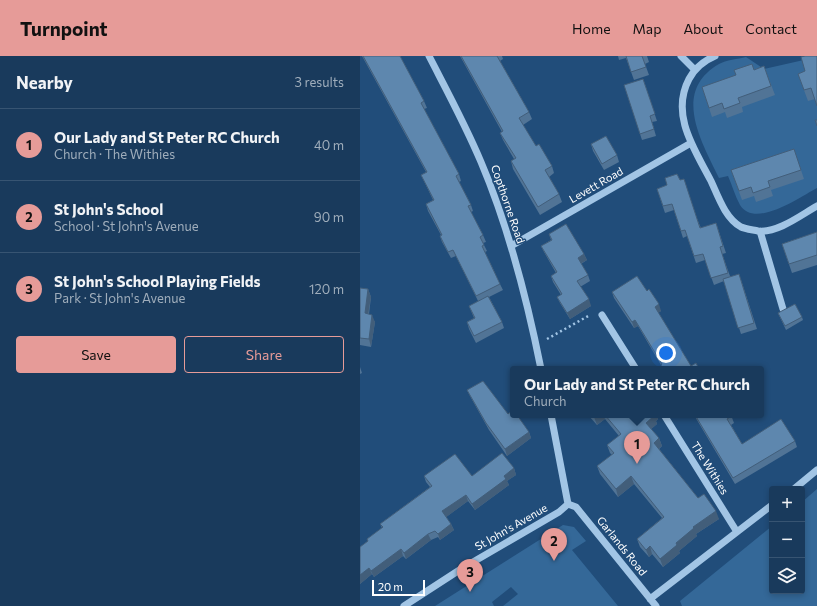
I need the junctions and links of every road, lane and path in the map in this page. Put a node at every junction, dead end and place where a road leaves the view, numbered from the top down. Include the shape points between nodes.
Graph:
1 (429, 56) edge
2 (681, 56) edge
3 (715, 56) edge
4 (694, 68) junction
5 (692, 143) junction
6 (817, 206) edge
7 (760, 231) junction
8 (511, 246) junction
9 (782, 309) edge
10 (602, 315) joint
11 (536, 342) junction
12 (540, 366) edge
13 (634, 366) edge
14 (552, 418) edge
15 (666, 418) edge
16 (815, 472) edge
17 (798, 486) edge
18 (568, 504) junction
19 (769, 507) edge
20 (737, 532) junction
21 (650, 599) junction
22 (404, 606) edge
23 (656, 606) edge

1 - 8 street, Copthorne Road via 481,163
2 - 4 street
3 - 4 street
4 - 5 street via 684,88 681,104 684,124
5 - 7 street via 728,215 741,227
5 - 8 street, Levett Road
6 - 7 street via 778,227
7 - 9 street
8 - 11 street, Copthorne Road
10 - 11 path via 590,315 551,338
10 - 13 street
11 - 12 street, Copthorne Road
14 - 18 street
15 - 20 street, The Withies
16 - 17 street
18 - 21 street, Garlands Road via 576,508
18 - 22 street, St John's Avenue via 559,512 460,569
19 - 20 street
20 - 21 street
21 - 23 street, Garlands Road

